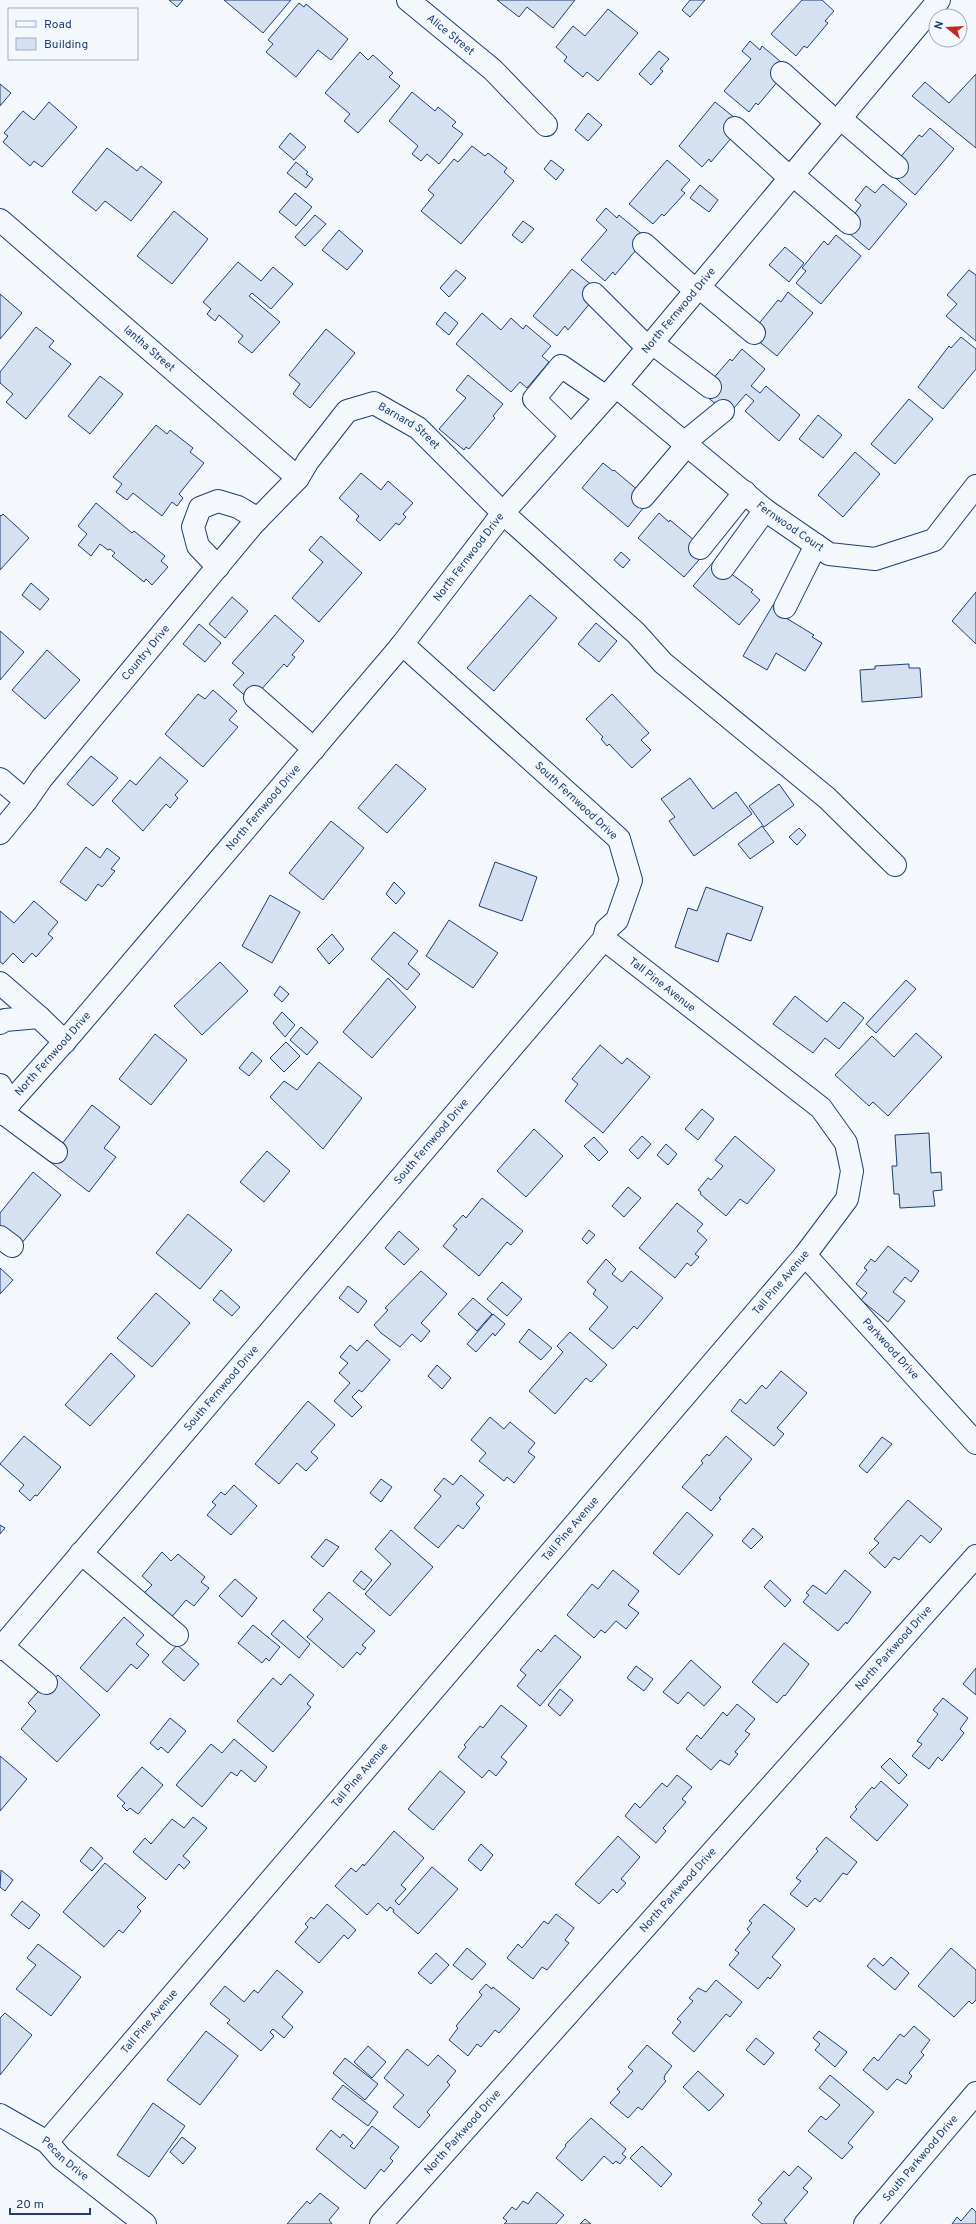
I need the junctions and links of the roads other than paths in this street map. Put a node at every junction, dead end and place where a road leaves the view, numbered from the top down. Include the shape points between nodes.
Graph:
1 (408, 0) edge
2 (938, 0) edge
3 (782, 73) dead end
4 (838, 120) junction
5 (546, 124) dead end
6 (735, 128) dead end
7 (897, 167) dead end
8 (791, 176) junction
9 (0, 220) edge
10 (849, 223) dead end
11 (644, 244) dead end
12 (697, 289) junction
13 (594, 294) dead end
14 (754, 333) dead end
15 (650, 346) junction
16 (710, 387) dead end
17 (611, 392) junction
18 (723, 411) dead end
19 (572, 436) junction
20 (686, 444) junction
21 (298, 478) junction
22 (976, 486) edge
23 (745, 492) junction
24 (642, 497) dead end
25 (765, 510) junction
26 (503, 512) junction
27 (258, 518) junction
28 (816, 545) junction
29 (700, 548) dead end
30 (218, 567) junction
31 (723, 568) dead end
32 (785, 607) dead end
33 (402, 646) junction
34 (255, 697) dead end
35 (314, 749) junction
36 (0, 779) edge
37 (26, 801) junction
38 (0, 832) edge
39 (895, 864) dead end
40 (604, 939) junction
41 (0, 983) edge
42 (39, 1017) junction
43 (0, 1023) edge
44 (65, 1042) junction
45 (3, 1103) edge
46 (56, 1152) dead end
47 (805, 1255) junction
48 (976, 1443) edge
49 (81, 1553) junction
50 (976, 1556) edge
51 (177, 1635) dead end
52 (1, 1647) edge
53 (46, 1683) dead end
54 (976, 2093) edge
55 (0, 2115) edge
56 (47, 2142) junction
57 (145, 2224) edge
58 (381, 2224) edge
59 (865, 2224) edge

1 - 5 street, Alice Street via 493,70
2 - 4 street, North Fernwood Drive
3 - 4 street
4 - 7 street
4 - 8 street, North Fernwood Drive
6 - 8 street
8 - 10 street
8 - 12 street, North Fernwood Drive
9 - 21 street, Iantha Street
11 - 12 street
12 - 14 street
12 - 15 street, North Fernwood Drive
13 - 15 street
15 - 16 street
15 - 17 street, North Fernwood Drive
17 - 19 street, North Fernwood Drive
17 - 19 street, Fernwood Court via 561,366 534,399
17 - 20 street, Fernwood Court
18 - 20 street
19 - 26 street, North Fernwood Drive
20 - 23 street, Fernwood Court
20 - 24 street
21 - 26 street, Barnard Street via 347,411 374,403 418,428
21 - 27 street, Country Drive
22 - 28 street, Fernwood Court via 934,540 875,559 829,554
23 - 25 street, Fernwood Court
23 - 29 street
25 - 28 street, Fernwood Court
25 - 31 street
26 - 33 street, North Fernwood Drive
26 - 39 street, Barnard Street via 636,633 663,663 827,798
27 - 30 street, Country Drive
27 - 30 street via 238,507 218,501 200,508 193,527 198,546
28 - 32 street
30 - 37 street, Country Drive via 42,778
33 - 35 street, North Fernwood Drive
33 - 40 street, South Fernwood Drive via 619,839 631,880 617,920 606,930
34 - 35 street
35 - 44 street, North Fernwood Drive
36 - 37 street
37 - 38 street, Country Drive
40 - 47 street, Tall Pine Avenue via 821,1108 846,1143 852,1172 847,1199
40 - 49 street, South Fernwood Drive
41 - 42 street
42 - 43 street via 5,1020
42 - 44 street
44 - 45 street, North Fernwood Drive
45 - 46 street
47 - 48 street, Parkwood Drive
47 - 56 street, Tall Pine Avenue
49 - 51 street
49 - 52 street, South Fernwood Drive
50 - 58 street, North Parkwood Drive
52 - 53 street
54 - 59 street, South Parkwood Drive
55 - 56 street, Pecan Drive
56 - 57 street, Pecan Drive via 61,2158

